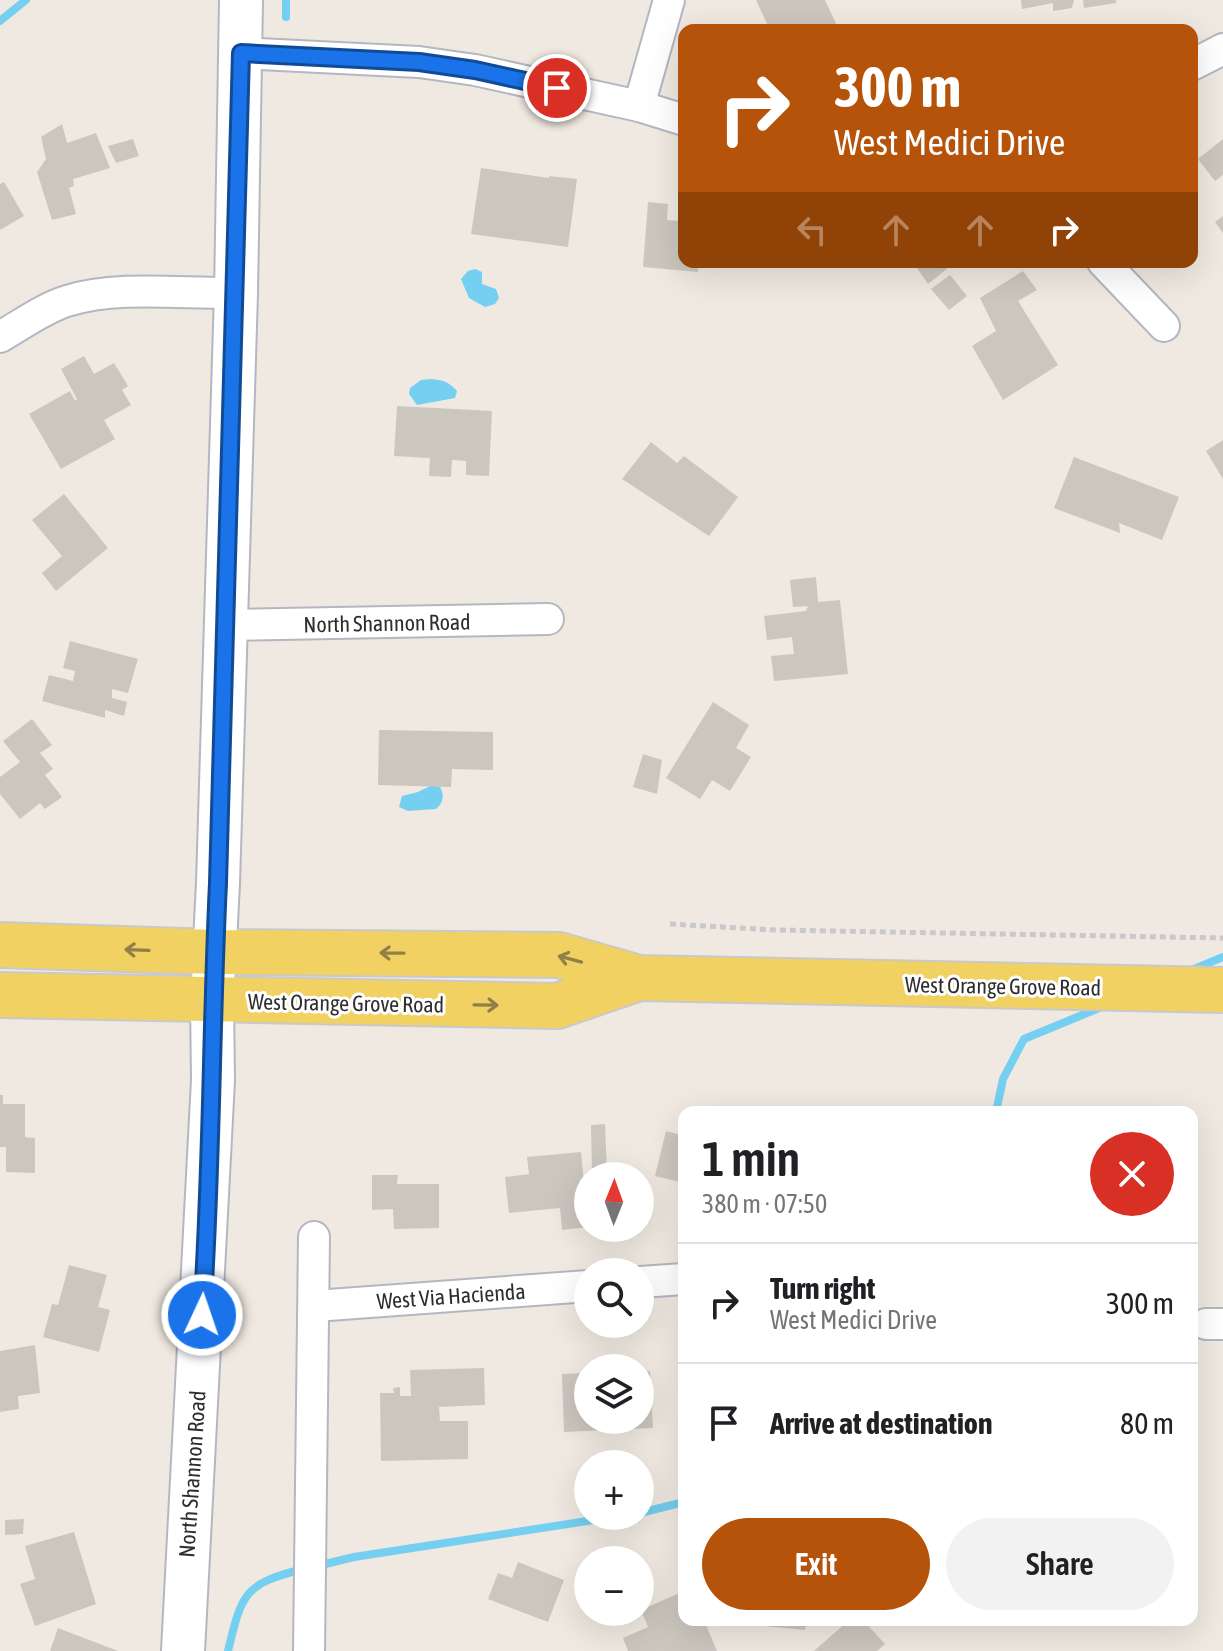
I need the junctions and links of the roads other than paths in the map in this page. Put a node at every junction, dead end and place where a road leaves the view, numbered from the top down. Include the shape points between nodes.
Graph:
1 (241, 0) edge
2 (669, 0) edge
3 (1223, 49) edge
4 (241, 53) junction
5 (1198, 62) edge
6 (639, 106) junction
7 (678, 118) edge
8 (1109, 268) edge
9 (236, 293) junction
10 (1164, 326) dead end
11 (0, 337) edge
12 (548, 619) dead end
13 (225, 625) junction
14 (0, 945) edge
15 (215, 952) junction
16 (639, 978) junction
17 (1223, 990) edge
18 (0, 995) edge
19 (212, 1001) junction
20 (314, 1237) dead end
21 (678, 1279) edge
22 (654, 1281) edge
23 (574, 1287) edge
24 (315, 1306) junction
25 (183, 1651) edge
26 (309, 1651) edge

1 - 4 street, North Shannon Road
2 - 6 street
3 - 5 street
4 - 6 street via 419,62
4 - 9 street, North Shannon Road
6 - 7 street
8 - 10 street
9 - 11 street via 91,295 64,302
9 - 13 street, North Shannon Road
12 - 13 street, North Shannon Road
13 - 15 street, North Shannon Road
15 -> 14 main road, West Orange Grove Road
16 -> 15 main road, West Orange Grove Road via 559,955
15 - 19 street, North Shannon Road
16 - 17 main road, West Orange Grove Road
19 -> 16 main road, West Orange Grove Road via 557,1006
18 - 19 main road, West Orange Grove Road
19 - 25 street, North Shannon Road via 206,1253
20 - 24 street
21 - 22 street
23 - 24 street, West Via Hacienda
24 - 26 street

